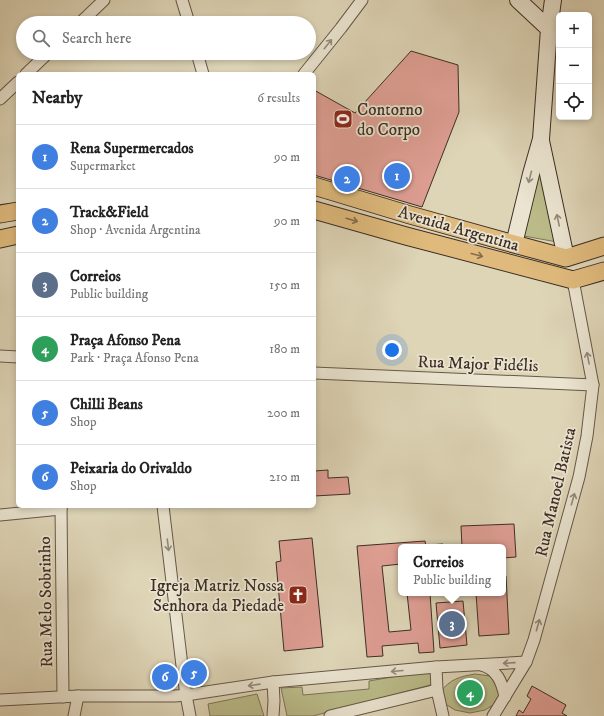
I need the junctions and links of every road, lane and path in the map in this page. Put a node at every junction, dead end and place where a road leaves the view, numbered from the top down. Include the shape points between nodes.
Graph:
1 (104, 0) edge
2 (182, 0) edge
3 (362, 0) edge
4 (518, 0) edge
5 (552, 0) edge
6 (87, 16) edge
7 (187, 16) edge
8 (549, 29) junction
9 (316, 59) edge
10 (41, 60) edge
11 (199, 60) edge
12 (315, 60) edge
13 (28, 72) edge
14 (202, 72) edge
15 (306, 72) edge
16 (16, 84) edge
17 (0, 99) edge
18 (541, 140) junction
19 (316, 187) edge
20 (16, 210) edge
21 (316, 211) edge
22 (0, 214) edge
23 (16, 235) edge
24 (0, 239) edge
25 (514, 244) junction
26 (604, 246) edge
27 (566, 258) junction
28 (604, 271) edge
29 (573, 280) junction
30 (0, 356) edge
31 (16, 357) edge
32 (316, 372) edge
33 (593, 385) junction
34 (61, 508) edge
35 (164, 508) edge
36 (0, 515) edge
37 (526, 662) junction
38 (481, 664) junction
39 (436, 667) junction
40 (273, 682) junction
41 (437, 690) junction
42 (186, 695) junction
43 (78, 696) junction
44 (63, 697) junction
45 (505, 697) junction
46 (0, 700) edge
47 (74, 716) edge
48 (190, 716) edge
49 (273, 716) edge
50 (330, 716) edge
51 (443, 716) edge
52 (493, 716) edge

1 - 6 street
2 - 7 street
9 -> 3 street
4 - 8 street
5 - 8 street
8 - 18 street
10 - 13 street
11 - 14 street
15 -> 12 street
16 - 17 street
18 -> 25 street
27 -> 18 street
19 - 25 main road, Avenida Argentina
20 - 22 main road
21 -> 29 main road, Avenida Argentina
23 - 24 main road
25 - 27 main road, Avenida Argentina
26 - 27 main road
28 - 29 main road
33 -> 29 street, Rua Manoel Batista
30 - 31 street
32 - 33 street, Rua Major Fidélis
37 -> 33 street, Rua Manoel Batista via 579,477
34 - 36 street
34 - 44 street, Rua Melo Sobrinho
35 -> 42 street
37 -> 38 street
37 - 45 street, Rua Manoel Batista
38 - 39 street
38 - 45 street via 496,675 503,686
39 -> 40 street
39 - 41 street
40 -> 42 street
40 - 49 street
41 - 50 street
41 - 51 street
42 - 43 street
42 - 48 street
43 - 44 street
43 - 47 street
44 - 46 street
45 - 52 street, Rua Manoel Batista

